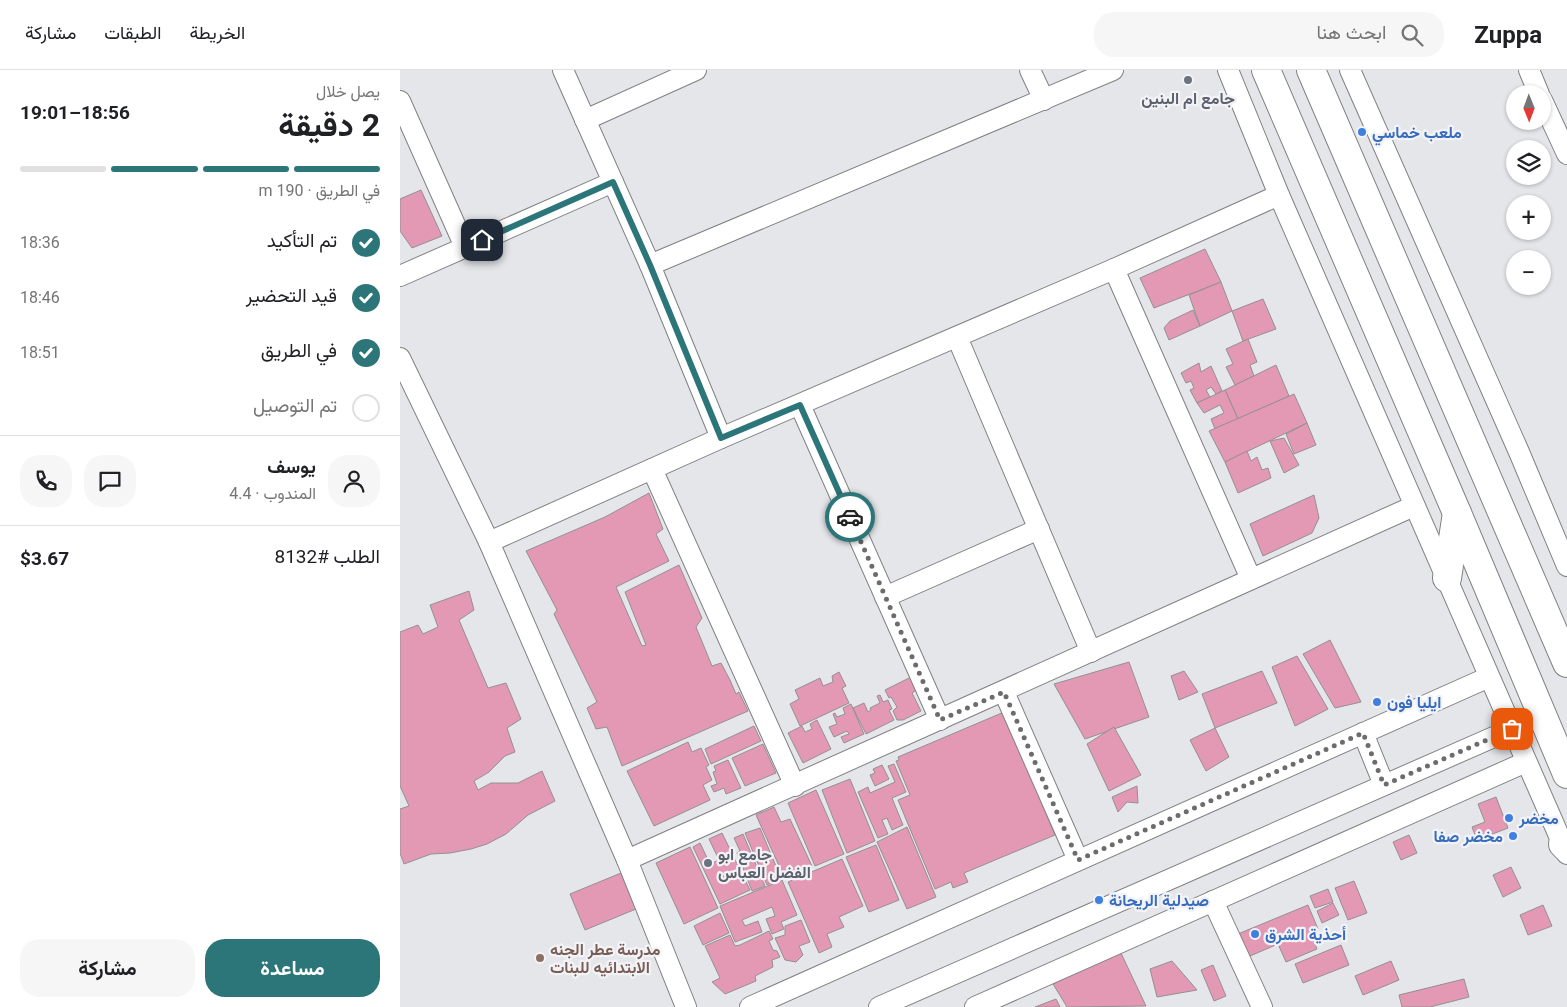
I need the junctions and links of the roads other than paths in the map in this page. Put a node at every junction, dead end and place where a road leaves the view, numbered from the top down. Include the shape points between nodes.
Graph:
1 (563, 70) edge
2 (696, 70) edge
3 (1030, 70) edge
4 (1113, 70) edge
5 (1228, 70) edge
6 (1266, 70) edge
7 (1311, 70) edge
8 (1350, 70) edge
9 (1533, 71) edge
10 (1537, 85) edge
11 (1044, 100) junction
12 (400, 101) edge
13 (1551, 119) edge
14 (585, 120) junction
15 (1567, 154) edge
16 (1358, 178) junction
17 (613, 182) junction
18 (1279, 195) junction
19 (1320, 196) junction
20 (1383, 237) junction
21 (465, 247) junction
22 (1346, 257) junction
23 (650, 265) junction
24 (1114, 269) junction
25 (400, 276) edge
26 (957, 337) junction
27 (400, 358) edge
28 (800, 405) junction
29 (721, 438) junction
30 (652, 469) junction
31 (1414, 506) junction
32 (1457, 512) junction
33 (1039, 529) junction
34 (489, 542) junction
35 (1567, 566) edge
36 (1448, 578) junction
37 (1251, 579) junction
38 (886, 597) junction
39 (1091, 652) junction
40 (1567, 663) edge
41 (1489, 677) junction
42 (1004, 692) junction
43 (940, 720) junction
44 (1512, 729) junction
45 (1363, 733) junction
46 (1526, 762) junction
47 (1567, 774) edge
48 (1384, 785) junction
49 (795, 786) junction
50 (1566, 849) edge
51 (627, 860) junction
52 (1078, 860) junction
53 (1213, 901) junction
54 (1000, 1002) edge
55 (686, 1007) edge
56 (750, 1007) edge
57 (879, 1007) edge
58 (974, 1007) edge
59 (1262, 1007) edge

1 - 14 street
2 - 14 street
3 - 11 street
4 - 11 street
5 - 18 street
6 - 19 main road
7 - 16 main road
8 - 35 street
9 - 10 street
11 - 23 street
12 - 21 street
13 - 15 street
14 - 17 street
16 - 19 main road via 1342,194
16 - 20 main road
17 - 21 street
17 - 23 street
18 - 24 street
18 - 31 street
19 - 22 main road
20 - 22 main road via 1364,236 1356,241
20 - 40 main road
21 - 25 street
22 - 32 main road
23 - 29 street
24 - 26 street
24 - 37 street
26 - 28 street
26 - 33 street
27 - 34 street
28 - 29 street
28 - 38 street
29 - 30 street
30 - 34 street
30 - 49 street
31 - 36 street
31 - 37 street
32 - 36 main road
32 - 47 main road
33 - 38 street
33 - 39 street
34 - 51 street
36 - 41 street
37 - 39 street
38 - 43 street
39 - 42 street
41 - 44 street
41 - 45 street
42 - 43 street
42 - 52 street
43 - 49 street
44 - 46 street
44 - 48 street
45 - 48 street
45 - 52 street
46 - 50 street
46 - 53 street
48 - 57 street
49 - 51 street
51 - 55 street
52 - 56 street
53 - 54 street
53 - 59 street
54 - 58 street

